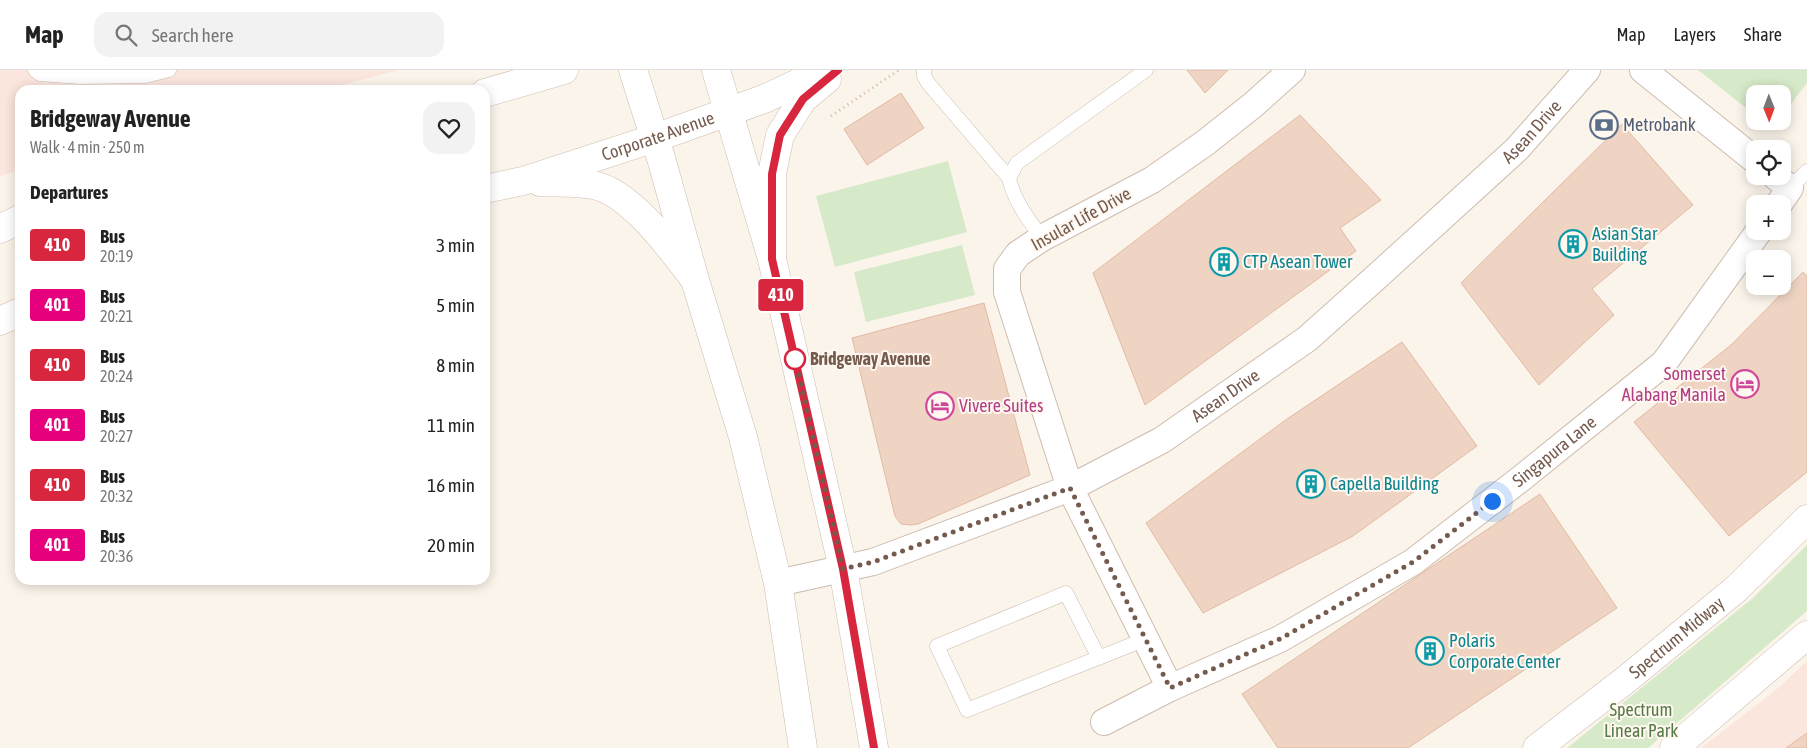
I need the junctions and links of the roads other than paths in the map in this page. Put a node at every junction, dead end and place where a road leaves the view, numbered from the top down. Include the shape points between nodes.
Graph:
1 (34, 70) edge
2 (169, 70) edge
3 (564, 70) edge
4 (633, 70) edge
5 (716, 70) edge
6 (826, 70) edge
7 (838, 70) edge
8 (924, 70) edge
9 (1146, 70) edge
10 (1292, 70) edge
11 (1587, 70) edge
12 (1643, 70) edge
13 (490, 92) edge
14 (728, 112) junction
15 (655, 138) junction
16 (1746, 153) edge
17 (1008, 178) junction
18 (524, 181) junction
19 (490, 187) edge
20 (1042, 238) junction
21 (1753, 240) edge
22 (772, 259) junction
23 (695, 280) junction
24 (15, 314) edge
25 (0, 321) edge
26 (1070, 488) junction
27 (1807, 519) edge
28 (843, 569) junction
29 (778, 583) junction
30 (1807, 635) edge
31 (1146, 639) junction
32 (1099, 658) junction
33 (1170, 688) junction
34 (1104, 722) dead end
35 (802, 748) edge
36 (874, 748) edge
37 (1538, 748) edge
38 (1674, 748) edge

1 - 2 lane via 40,74 80,77 145,76
3 - 13 street
4 - 15 street
5 - 14 street
6 - 14 street, Corporate Avenue via 764,100
7 - 22 street via 803,99 780,135 772,174
8 - 17 lane via 928,83
9 - 17 lane via 1017,163
10 - 20 street, Insular Life Drive via 1205,143 1152,180
11 - 26 street, Asean Drive via 1517,149 1307,339 1162,440
12 - 16 street
14 - 15 street, Corporate Avenue
14 - 22 street
15 - 18 street, Corporate Avenue
15 - 23 street
17 - 20 lane via 1018,204
18 - 19 street, Corporate Avenue
18 - 23 street via 595,185 622,198 662,237
20 - 26 street, Insular Life Drive via 1018,254 1007,269 1007,292
21 - 33 street, Singapura Lane via 1664,363 1524,477 1413,562 1280,639
22 - 28 street
23 - 29 street via 743,437
24 - 25 street
26 - 28 street, Asean Drive via 873,562
26 - 31 street
27 - 37 street, Spectrum Midway via 1736,589
28 - 29 street, Asean Drive
28 - 36 street
29 - 35 street
30 - 38 street
31 - 32 lane
31 - 33 street
32 - 32 lane via 967,710 936,646 1066,593
33 - 34 street, Singapura Lane

